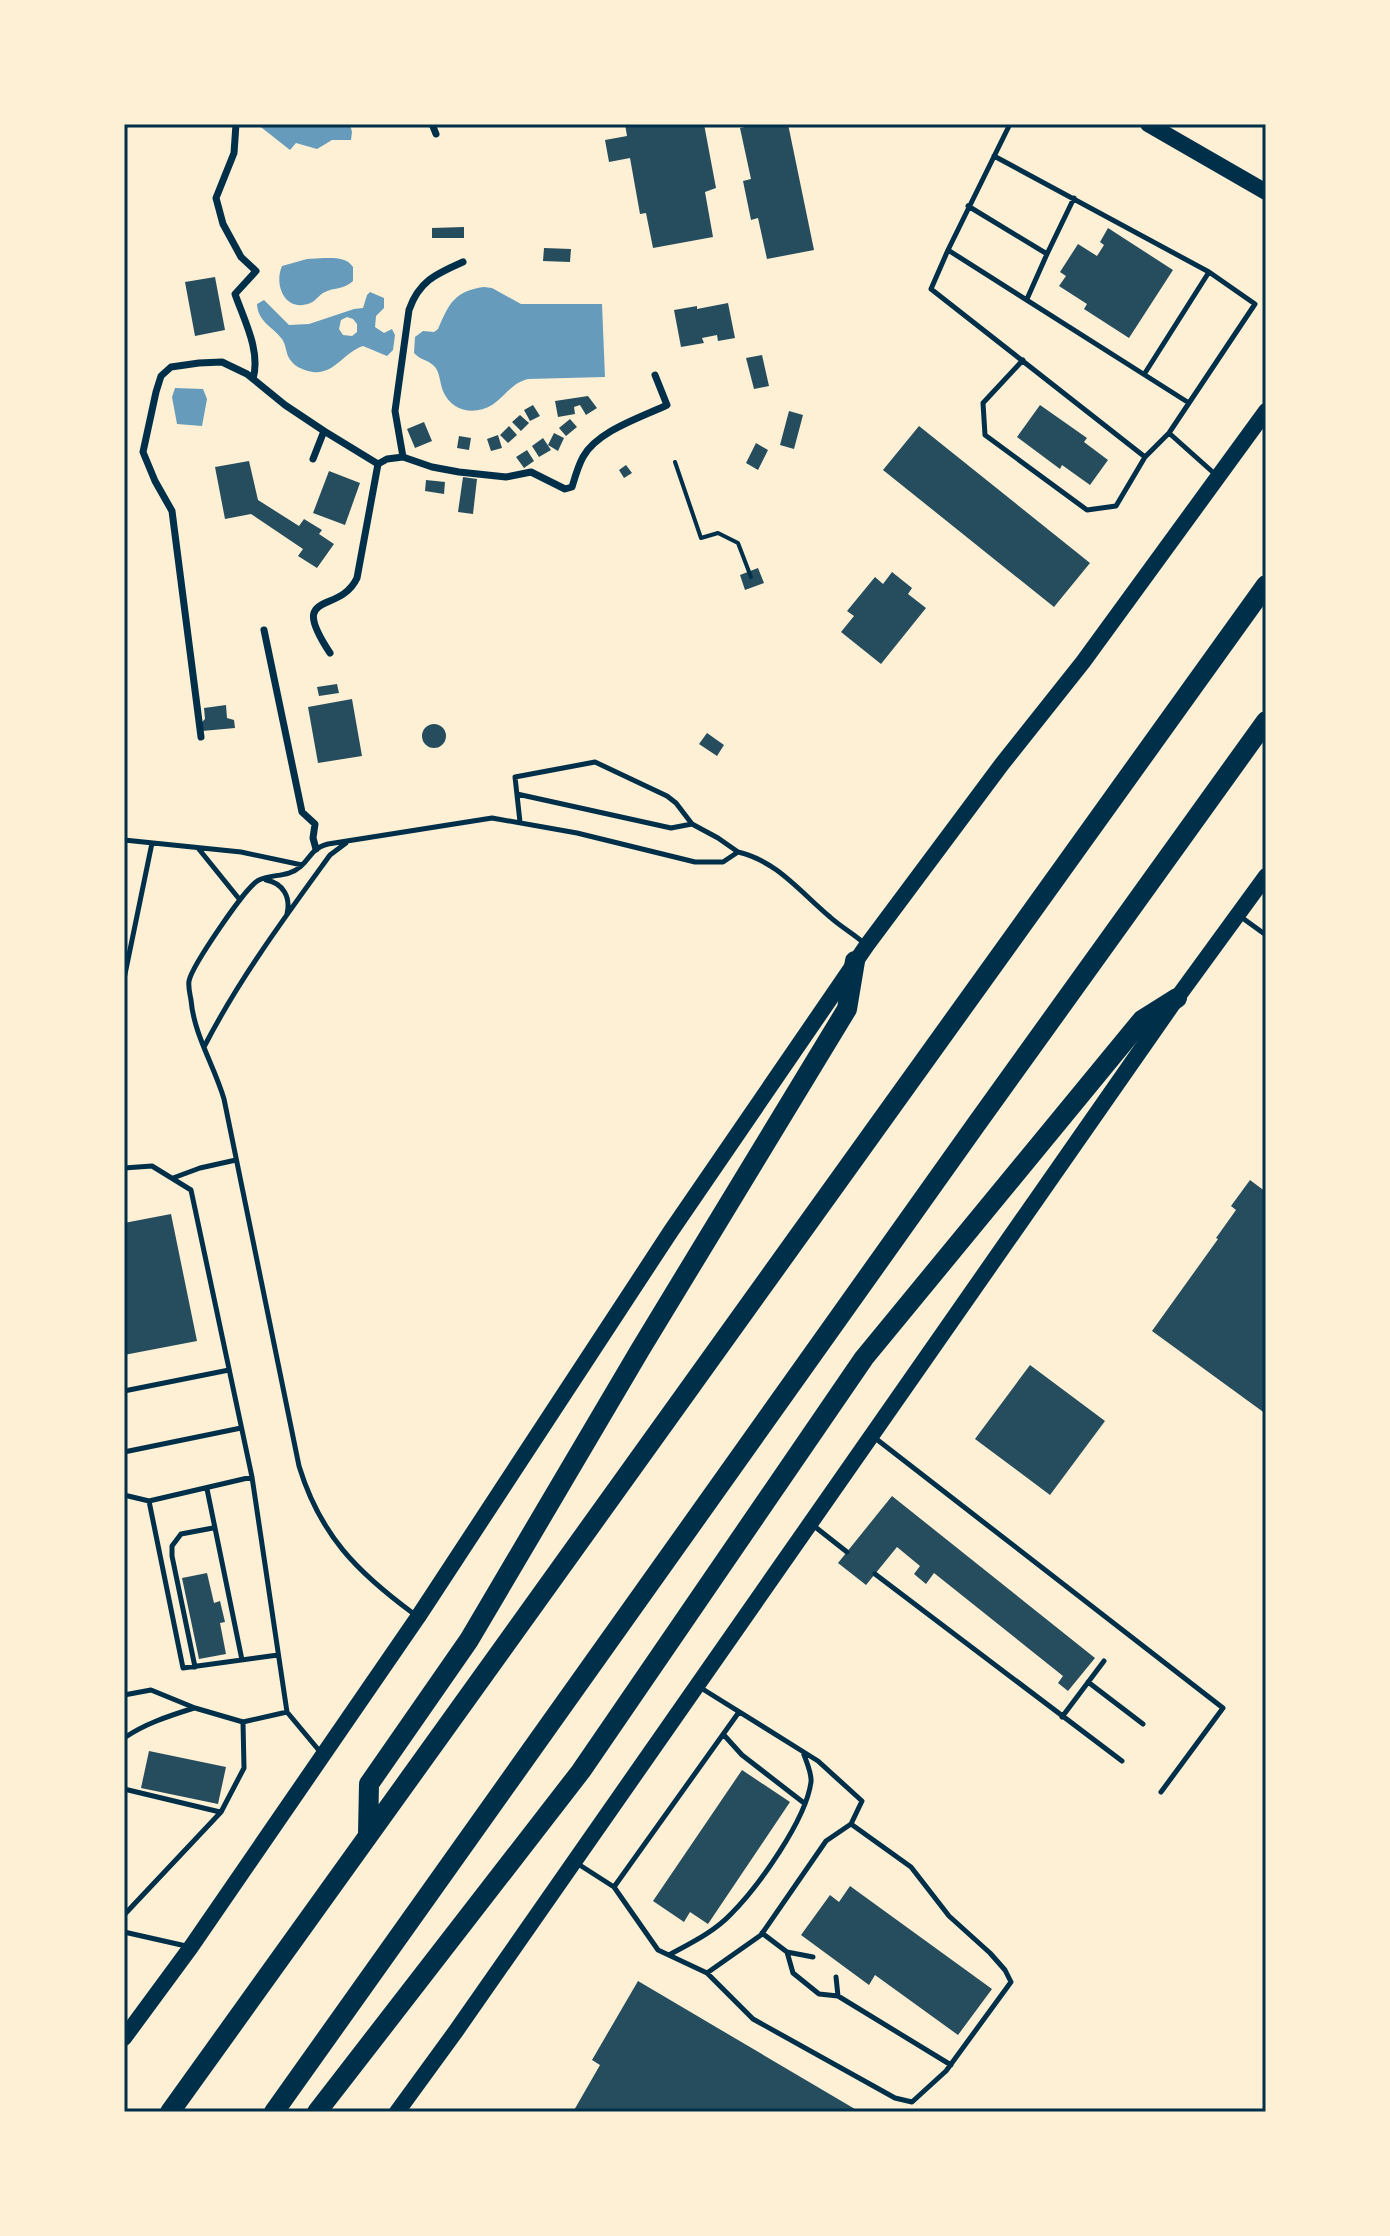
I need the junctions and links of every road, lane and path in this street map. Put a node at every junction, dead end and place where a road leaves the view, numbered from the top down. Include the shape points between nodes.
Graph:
1 (236, 124) edge
2 (432, 124) edge
3 (1010, 124) edge
4 (1148, 124) edge
5 (436, 134) dead end
6 (994, 156) junction
7 (1266, 192) edge
8 (1074, 198) junction
9 (968, 206) junction
10 (948, 250) junction
11 (1047, 254) junction
12 (463, 262) dead end
13 (1209, 272) junction
14 (1027, 299) junction
15 (1023, 360) junction
16 (1145, 373) junction
17 (655, 375) dead end
18 (253, 379) junction
19 (1189, 403) junction
20 (1266, 411) edge
21 (324, 431) junction
22 (1169, 433) junction
23 (403, 457) junction
24 (1145, 457) junction
25 (313, 459) dead end
26 (675, 462) dead end
27 (378, 464) junction
28 (1218, 476) junction
29 (751, 577) dead end
30 (1266, 585) edge
31 (264, 630) dead end
32 (330, 653) dead end
33 (1266, 721) edge
34 (201, 737) dead end
35 (517, 794) junction
36 (520, 822) junction
37 (692, 824) junction
38 (361, 839) junction
39 (124, 840) edge
40 (152, 843) junction
41 (198, 848) junction
42 (316, 849) junction
43 (738, 852) junction
44 (302, 865) junction
45 (1266, 876) edge
46 (259, 880) junction
47 (240, 900) junction
48 (1239, 916) junction
49 (285, 919) junction
50 (1266, 935) edge
51 (861, 953) junction
52 (124, 979) edge
53 (1177, 998) junction
54 (204, 1048) junction
55 (236, 1160) junction
56 (124, 1168) edge
57 (172, 1179) junction
58 (229, 1370) junction
59 (124, 1391) edge
60 (241, 1428) junction
61 (871, 1435) junction
62 (124, 1452) edge
63 (252, 1477) junction
64 (207, 1489) junction
65 (124, 1495) edge
66 (149, 1501) junction
67 (811, 1522) junction
68 (213, 1528) junction
69 (847, 1552) dead end
70 (875, 1574) dead end
71 (418, 1617) junction
72 (278, 1655) junction
73 (242, 1660) junction
74 (1104, 1661) dead end
75 (196, 1667) junction
76 (1088, 1682) junction
77 (697, 1686) junction
78 (124, 1695) edge
79 (195, 1708) junction
80 (287, 1712) junction
81 (739, 1712) junction
82 (1062, 1717) junction
83 (243, 1722) junction
84 (1143, 1724) dead end
85 (723, 1734) junction
86 (124, 1738) edge
87 (803, 1751) junction
88 (323, 1755) junction
89 (1122, 1761) dead end
90 (124, 1789) edge
91 (1161, 1792) dead end
92 (804, 1803) junction
93 (221, 1812) junction
94 (851, 1824) junction
95 (368, 1834) junction
96 (574, 1862) junction
97 (614, 1887) junction
98 (124, 1915) edge
99 (124, 1932) edge
100 (762, 1933) junction
101 (191, 1947) junction
102 (787, 1952) junction
103 (669, 1955) junction
104 (813, 1957) dead end
105 (707, 1973) junction
106 (836, 1977) dead end
107 (838, 1996) junction
108 (124, 2038) edge
109 (951, 2065) junction
110 (170, 2112) edge
111 (274, 2112) edge
112 (317, 2112) edge
113 (397, 2112) edge

1 - 18 street via 234,153 216,198 241,257 256,271 235,294 250,335
2 - 5 street
3 - 6 lane
4 - 7 main road
6 - 8 lane
6 - 9 lane
8 - 11 lane
8 - 13 lane
9 - 10 lane
9 - 11 lane
10 - 14 lane
10 - 15 lane via 931,289
11 - 14 lane
12 - 23 street via 415,294 395,411
13 - 16 lane
13 - 19 lane via 1255,304
14 - 16 lane
15 - 24 lane
15 - 24 lane via 983,403 985,435 1087,510 1116,506
16 - 19 lane
17 - 23 street via 667,405 598,440 584,455 572,487 565,489 531,472 506,477 459,472
18 - 21 street
18 - 34 street via 222,362 171,367 161,376 143,452 172,511
19 - 22 lane
20 - 28 main road
21 - 25 street
21 - 27 street
22 - 24 lane
22 - 28 lane
23 - 27 street
26 - 29 path via 701,538 718,533 738,543
27 - 32 street via 353,588 324,602 312,616
28 - 51 main road
30 - 95 highway
31 - 42 street via 302,812 315,824
33 - 111 highway
35 - 36 lane
35 - 37 lane via 671,828
35 - 37 lane via 515,777 595,762 667,796
36 - 38 lane via 492,818
36 - 43 lane via 695,862 723,862
37 - 43 lane
38 - 42 lane
38 - 49 lane via 330,855
39 - 40 lane
40 - 41 lane
40 - 52 lane
41 - 44 lane
41 - 47 lane
42 - 44 lane
43 - 51 lane via 770,865
44 - 46 lane
45 - 48 main road
46 - 47 lane
46 - 49 lane via 272,881 285,892
47 - 54 lane via 189,982
48 - 50 lane
48 - 53 main road
49 - 54 lane via 231,997
51 - 71 main road
51 - 95 highway via 847,1009 469,1640 369,1784
53 - 61 main road
53 - 112 highway via 1142,1020 864,1358 581,1771
54 - 55 lane via 218,1078
55 - 57 lane
55 - 71 lane via 307,1495 349,1559
56 - 57 lane via 152,1166
57 - 58 lane via 191,1190
58 - 59 lane
58 - 60 lane
60 - 62 lane
60 - 63 lane
61 - 67 main road
61 - 91 lane via 1223,1708
63 - 64 lane
63 - 72 lane
64 - 66 lane
64 - 68 lane
65 - 66 lane
66 - 75 lane via 183,1668
67 - 69 lane
67 - 77 main road
68 - 73 lane
68 - 75 lane via 181,1534 172,1546
70 - 82 lane
71 - 88 main road
72 - 73 lane
72 - 80 lane
73 - 75 lane
74 - 76 lane
76 - 82 lane
76 - 84 lane
77 - 81 lane
77 - 96 main road
78 - 79 lane via 151,1690
79 - 83 lane
79 - 86 lane
80 - 83 lane
80 - 88 lane
81 - 85 lane
81 - 87 lane
82 - 89 lane
83 - 93 lane via 244,1768
85 - 92 lane
85 - 97 lane
87 - 92 lane via 811,1780
87 - 94 lane via 862,1801
88 - 101 main road
90 - 93 lane
92 - 103 lane via 764,1873 731,1914
93 - 98 lane
94 - 100 lane via 826,1841
94 - 109 lane via 911,1867 1011,1982
95 - 110 highway
96 - 97 lane
96 - 113 main road
97 - 103 lane via 658,1950
99 - 101 lane
100 - 102 lane
100 - 105 lane
101 - 108 main road
102 - 104 lane
102 - 107 lane via 793,1973 819,1994
103 - 105 lane
105 - 109 lane via 753,2019 895,2098 912,2102
106 - 107 lane
107 - 109 lane

